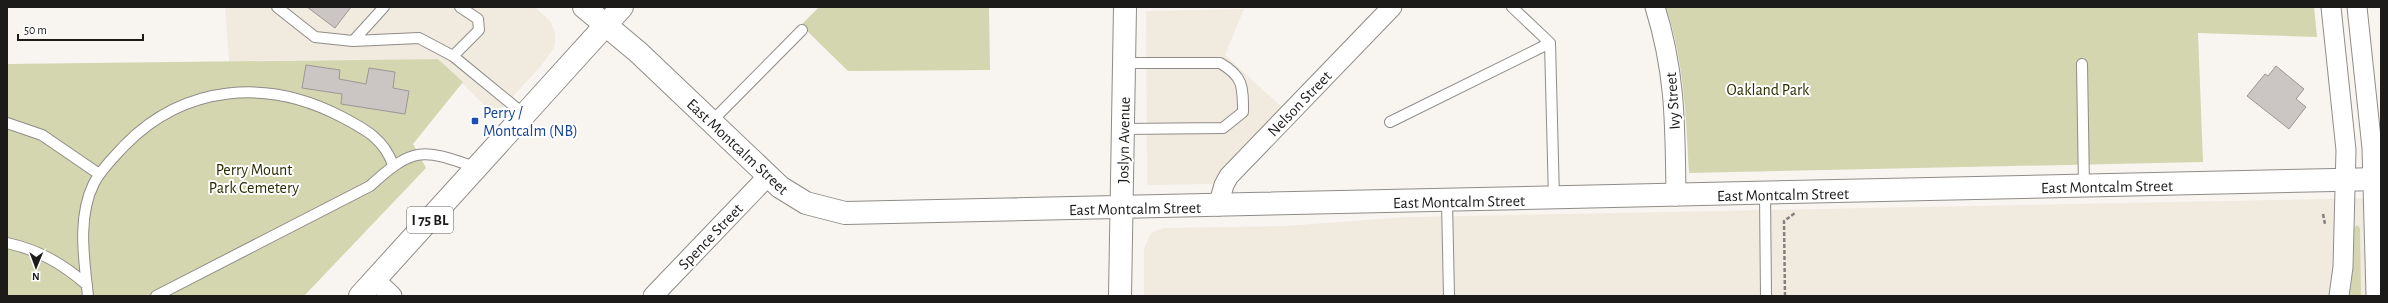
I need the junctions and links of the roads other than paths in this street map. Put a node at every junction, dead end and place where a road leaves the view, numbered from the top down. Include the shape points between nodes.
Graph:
1 (277, 7) edge
2 (384, 7) edge
3 (460, 7) edge
4 (584, 7) edge
5 (622, 7) edge
6 (1125, 7) edge
7 (1392, 7) edge
8 (1512, 7) edge
9 (1655, 7) edge
10 (2331, 7) edge
11 (2357, 7) edge
12 (606, 25) junction
13 (802, 30) dead end
14 (353, 41) junction
15 (1550, 43) junction
16 (453, 56) junction
17 (1124, 64) junction
18 (2082, 64) dead end
19 (525, 115) junction
20 (712, 122) junction
21 (1390, 122) dead end
22 (7, 123) edge
23 (1123, 129) junction
24 (393, 165) junction
25 (478, 168) junction
26 (99, 174) junction
27 (768, 176) junction
28 (2377, 180) edge
29 (2345, 181) junction
30 (2084, 187) junction
31 (1765, 194) junction
32 (1676, 196) junction
33 (1554, 199) junction
34 (1447, 201) junction
35 (1218, 206) junction
36 (1121, 208) junction
37 (7, 244) edge
38 (375, 280) junction
39 (87, 285) junction
40 (88, 296) edge
41 (156, 296) edge
42 (360, 296) edge
43 (392, 296) edge
44 (653, 296) edge
45 (1120, 296) edge
46 (1449, 296) edge
47 (1766, 296) edge
48 (2339, 296) edge
49 (2376, 296) edge

1 - 14 lane via 315,37
2 - 14 lane
3 - 16 lane via 478,20 479,30
4 - 12 main road, East Montcalm Street
5 - 12 main road, I 75 BL
6 - 17 main road, Joslyn Avenue
7 - 35 street, Nelson Street via 1229,176
8 - 15 lane
9 - 32 street, Ivy Street via 1666,45 1672,81
10 - 29 street via 2346,150
11 - 28 street
12 - 19 main road, I 75 BL
12 - 20 main road, East Montcalm Street
13 - 20 lane
14 - 16 lane via 419,38
15 - 21 lane
15 - 33 lane
16 - 19 lane
17 - 23 main road, Joslyn Avenue
17 - 23 lane via 1220,63 1233,71 1243,87 1243,112 1222,128
18 - 30 lane
19 - 25 main road, I 75 BL
20 - 27 main road, East Montcalm Street
22 - 26 lane via 42,135
23 - 36 main road, Joslyn Avenue
24 - 25 lane via 429,153
24 - 26 lane via 384,145 375,136 337,114 287,95 246,92 203,99 161,116 127,143
24 - 41 lane via 370,186
25 - 38 main road, I 75 BL
26 - 39 lane via 90,192 84,221
27 - 36 main road, East Montcalm Street via 780,187 806,203 845,213
27 - 44 street, Spence Street
28 - 29 main road, East Montcalm Street
28 - 49 street
29 - 30 main road, East Montcalm Street
29 - 48 street via 2344,267
30 - 31 main road, East Montcalm Street
31 - 32 main road, East Montcalm Street
31 - 47 lane
32 - 33 main road, East Montcalm Street
33 - 34 main road, East Montcalm Street
34 - 35 main road, East Montcalm Street
34 - 46 lane
35 - 36 main road, East Montcalm Street
36 - 45 main road, Joslyn Avenue
37 - 39 lane via 35,251 52,259 68,268
38 - 42 main road, I 75 BL
38 - 43 street
39 - 40 lane

